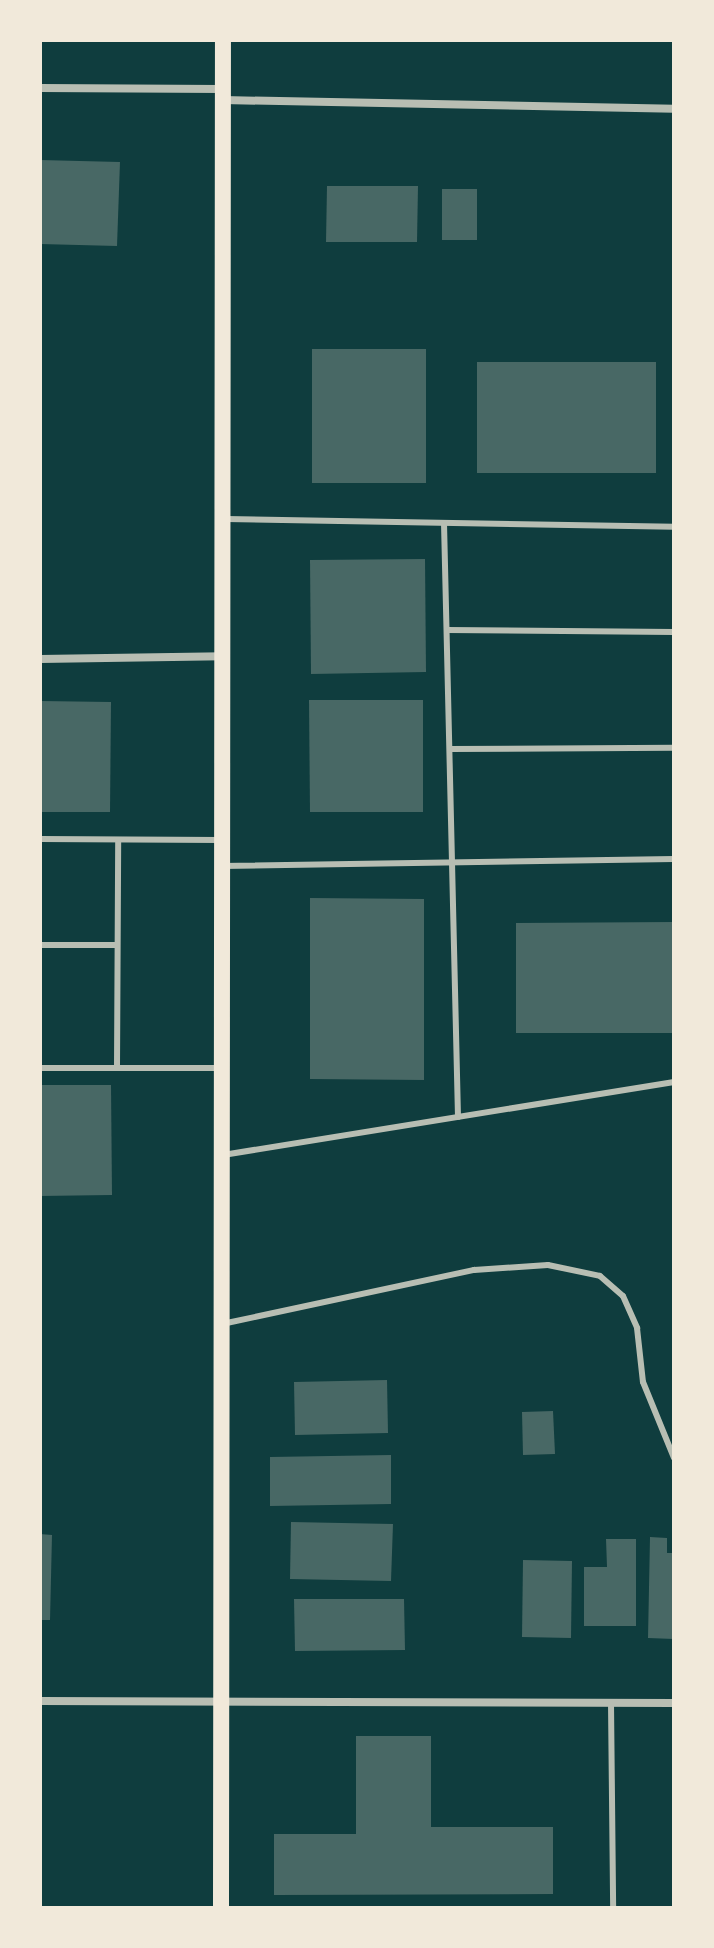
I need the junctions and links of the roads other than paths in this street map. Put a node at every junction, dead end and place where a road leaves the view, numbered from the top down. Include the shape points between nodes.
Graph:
1 (223, 40) edge
2 (40, 88) edge
3 (222, 94) junction
4 (674, 109) edge
5 (222, 519) junction
6 (444, 523) junction
7 (674, 527) edge
8 (447, 630) junction
9 (674, 632) edge
10 (222, 656) junction
11 (40, 659) edge
12 (674, 748) edge
13 (450, 749) junction
14 (40, 839) edge
15 (118, 840) junction
16 (222, 840) junction
17 (674, 859) edge
18 (452, 861) junction
19 (222, 866) junction
20 (40, 945) edge
21 (117, 945) junction
22 (40, 1068) edge
23 (117, 1068) junction
24 (222, 1068) junction
25 (674, 1082) edge
26 (458, 1117) junction
27 (223, 1155) junction
28 (222, 1324) junction
29 (674, 1458) edge
30 (40, 1701) edge
31 (222, 1702) junction
32 (611, 1703) junction
33 (674, 1703) edge
34 (221, 1908) edge
35 (613, 1908) edge

1 - 3 main road
2 - 3 street
3 - 4 street
3 - 5 main road
5 - 6 lane
5 - 10 main road
6 - 7 lane
6 - 8 lane
8 - 9 lane
8 - 13 lane
10 - 11 street
10 - 16 main road
12 - 13 lane
13 - 18 lane
14 - 15 lane
15 - 16 lane
15 - 21 lane
16 - 19 main road
17 - 18 lane
18 - 19 lane
18 - 26 lane
19 - 24 main road
20 - 21 lane
21 - 23 lane
22 - 23 lane
23 - 24 lane
24 - 27 main road
25 - 26 lane
26 - 27 lane
27 - 28 main road
28 - 29 lane via 474,1270 548,1265 600,1276 623,1296 637,1328 643,1382
28 - 31 main road
30 - 31 street
31 - 32 street
31 - 34 main road
32 - 33 street
32 - 35 lane

